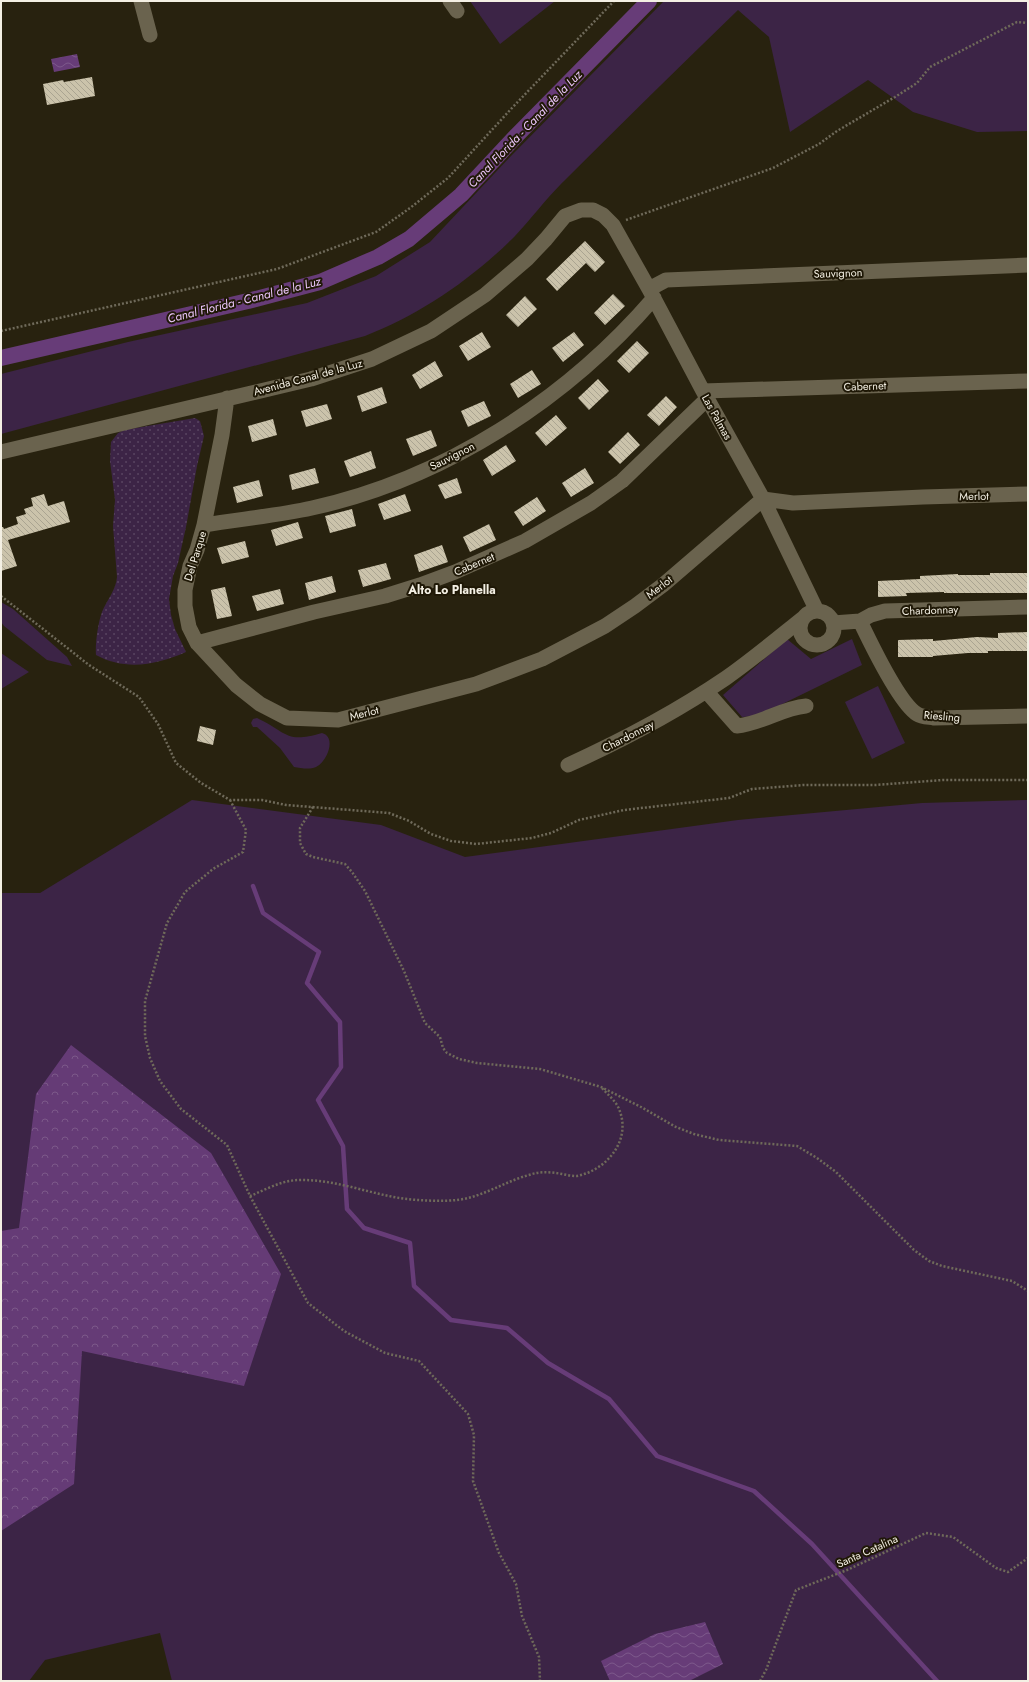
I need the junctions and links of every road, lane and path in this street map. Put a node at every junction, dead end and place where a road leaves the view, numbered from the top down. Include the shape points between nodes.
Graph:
1 (141, 1) edge
2 (614, 1) edge
3 (1028, 23) edge
4 (150, 35) dead end
5 (613, 225) junction
6 (1028, 265) edge
7 (652, 293) junction
8 (1, 331) edge
9 (1028, 381) edge
10 (705, 395) junction
11 (227, 398) junction
12 (1, 452) edge
13 (1028, 494) edge
14 (763, 499) junction
15 (204, 525) junction
16 (1, 596) edge
17 (1028, 607) edge
18 (817, 611) junction
19 (803, 618) junction
20 (860, 621) junction
21 (833, 623) junction
22 (197, 643) junction
23 (706, 691) junction
24 (806, 706) dead end
25 (1028, 716) edge
26 (287, 718) joint
27 (568, 765) dead end
28 (1028, 780) edge
29 (230, 800) junction
30 (313, 807) junction
31 (601, 1087) junction
32 (250, 1196) junction
33 (1028, 1291) edge
34 (1028, 1558) edge
35 (540, 1681) edge
36 (760, 1681) edge

1 - 4 street
2 - 8 path via 448,178 376,232 277,268
3 - 5 path via 1017,22 930,67 917,83 896,97 819,144 773,168
5 - 7 street, Las Palmas
5 - 11 street, Avenida Canal de la Luz via 593,210 573,212 565,216 546,239 506,278 431,331 342,370
6 - 7 street, Sauvignon via 666,280
7 - 10 street, Las Palmas
7 - 15 street, Sauvignon via 592,360 546,399 489,437 455,455 421,472 348,498 311,508
9 - 10 street, Cabernet
10 - 14 street, Las Palmas
10 - 22 street, Cabernet via 622,481 584,507 525,541 455,572 385,596
11 - 12 street, Avenida Canal de la Luz
11 - 15 street, Del Parque
13 - 14 street, Merlot via 793,503
14 - 18 street, Las Palmas
14 - 26 street, Merlot via 635,606 599,630 542,659 476,684 338,720
15 - 22 street, Del Parque via 185,590 189,627
16 - 29 path via 89,665 139,697 158,724 176,763 201,783
17 - 20 street, Chardonnay via 885,611
18 - 19 street
18 - 21 street, Las Palmas via 828,614
19 - 21 street via 801,633 806,642 811,644 822,645 831,639
19 - 23 street, Chardonnay
20 - 21 street, Chardonnay
20 - 25 street, Riesling via 899,692 917,714 934,718
22 - 26 street, Del Parque via 236,685 260,704
23 - 24 street via 737,726 750,725
23 - 27 street, Chardonnay via 638,732
28 - 30 path via 943,780 752,789 729,798 624,810 579,820 551,833 532,838 476,844 431,834 389,813
29 - 30 path via 262,800
29 - 32 path via 246,830 243,852 213,869 185,892 167,923 145,1001 145,1036 150,1058 160,1081 180,1109 227,1145
30 - 31 path via 300,828 300,843 306,854 313,858 345,864 365,890 426,1023 440,1037 447,1053 458,1059 477,1063 540,1069
31 - 32 path via 619,1108 622,1139 604,1164 590,1172 575,1176 545,1172 530,1174 472,1197 456,1200 403,1199 325,1181 297,1180
31 - 33 path via 694,1134 720,1140 797,1146 836,1172 914,1250 929,1261 1012,1281
32 - 35 path via 308,1303 344,1331 385,1353 419,1361 468,1414 474,1435 473,1481 499,1553 516,1584 522,1616 539,1657
34 - 36 path, Santa Catalina via 1008,1572 996,1568 953,1537 926,1533 847,1570 796,1590

